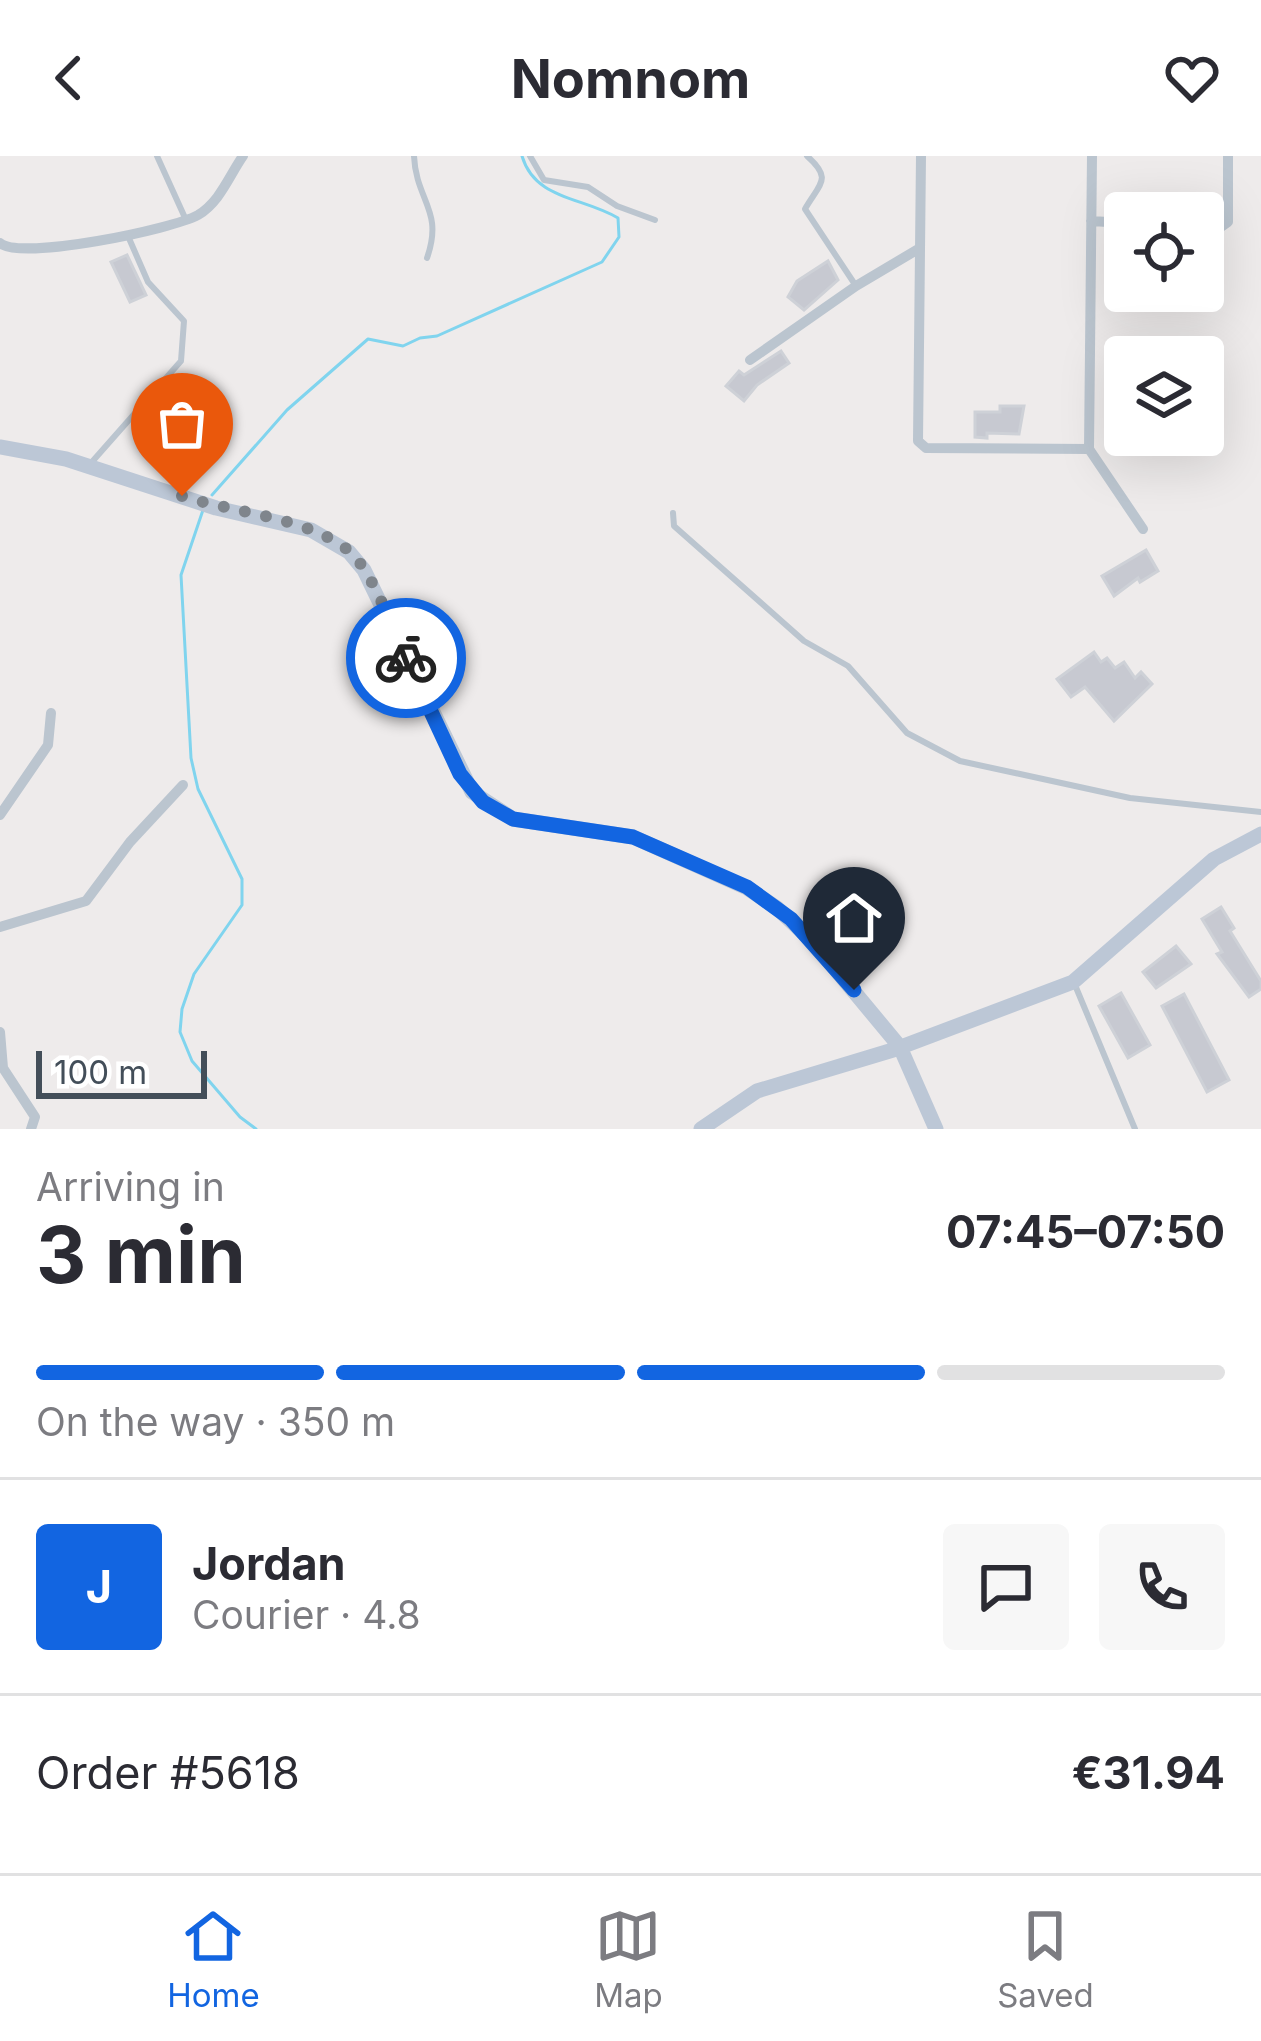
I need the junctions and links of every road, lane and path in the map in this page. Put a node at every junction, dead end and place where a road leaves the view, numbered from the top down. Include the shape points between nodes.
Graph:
1 (157, 156) edge
2 (243, 156) edge
3 (414, 156) edge
4 (530, 156) edge
5 (807, 156) edge
6 (921, 156) edge
7 (1092, 156) edge
8 (1228, 156) edge
9 (185, 220) junction
10 (655, 220) dead end
11 (1091, 221) junction
12 (1104, 222) edge
13 (1224, 225) edge
14 (127, 233) junction
15 (0, 243) edge
16 (920, 248) junction
17 (427, 258) dead end
18 (856, 286) junction
19 (750, 360) dead end
20 (0, 447) edge
21 (1089, 449) junction
22 (88, 466) junction
23 (673, 513) dead end
24 (1143, 529) dead end
25 (51, 713) dead end
26 (183, 785) dead end
27 (1261, 812) edge
28 (0, 815) edge
29 (1261, 834) edge
30 (0, 927) edge
31 (1073, 982) junction
32 (0, 1032) edge
33 (900, 1047) junction
34 (32, 1129) edge
35 (701, 1129) edge
36 (936, 1129) edge
37 (1135, 1129) edge

1 - 9 lane
2 - 9 street via 214,203
3 - 17 lane via 435,222
4 - 10 lane via 544,180 587,187
5 - 18 lane via 824,177 805,209
6 - 16 street
7 - 11 street
8 - 13 street
9 - 14 street
11 - 12 street
11 - 21 street
14 - 15 street via 56,249
14 - 22 lane via 148,282 184,321 181,361
16 - 18 street
16 - 21 street via 922,446
18 - 19 street
20 - 22 street
21 - 24 street
22 - 33 street via 339,544 364,570 460,774 483,802 513,819 633,837 747,887 812,940
23 - 27 lane via 674,526 804,641 848,666 907,733 944,754 1130,798
25 - 28 street via 48,745
26 - 30 street via 86,901
29 - 31 street via 1214,860
31 - 33 street
31 - 37 lane
32 - 34 street via 3,1068 35,1117
33 - 35 street via 757,1091
33 - 36 street

